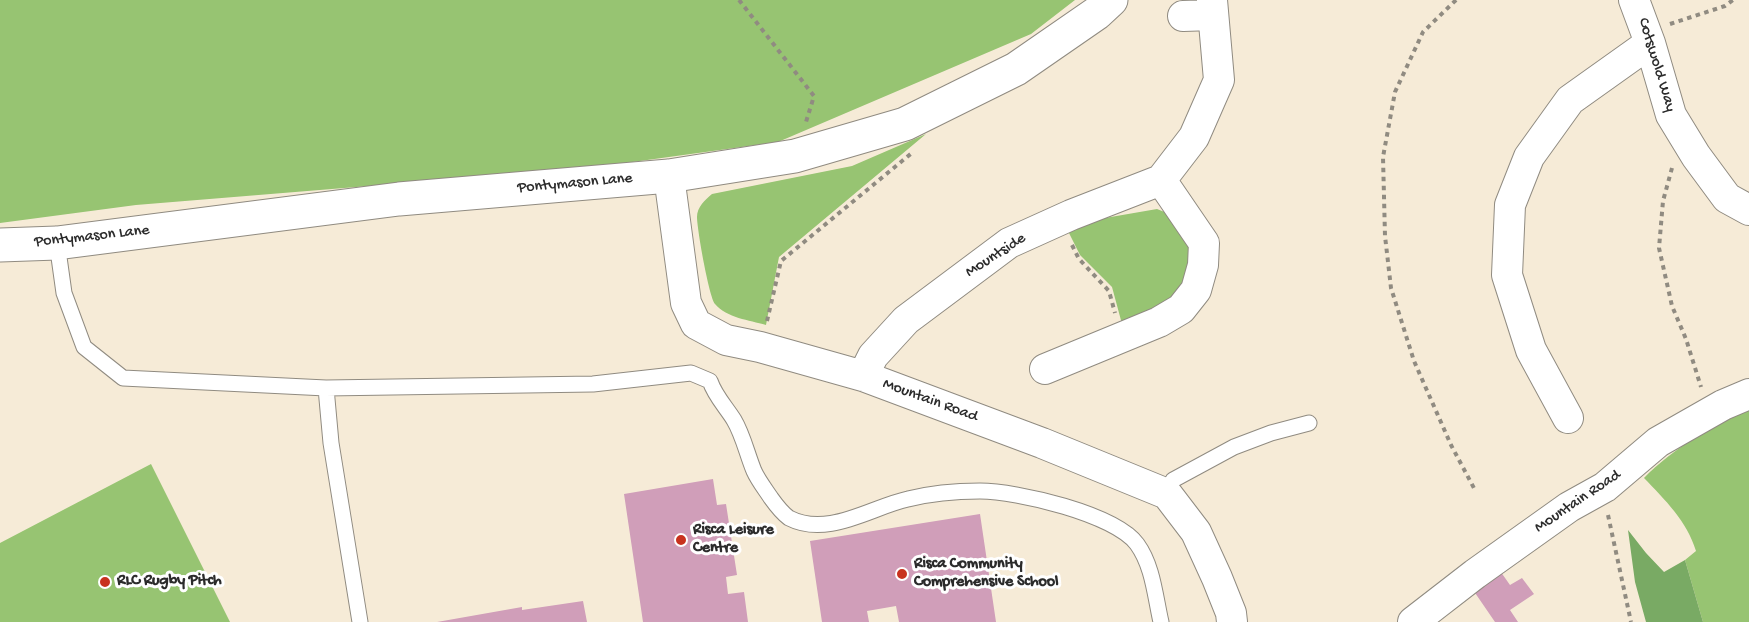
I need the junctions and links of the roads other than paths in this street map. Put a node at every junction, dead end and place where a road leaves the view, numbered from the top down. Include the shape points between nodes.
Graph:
1 (1111, 0) edge
2 (1634, 0) edge
3 (1213, 8) edge
4 (1183, 16) dead end
5 (1647, 38) junction
6 (669, 176) junction
7 (1161, 180) junction
8 (1749, 210) edge
9 (57, 243) junction
10 (0, 245) edge
11 (1046, 369) dead end
12 (863, 376) junction
13 (326, 388) junction
14 (1749, 394) edge
15 (1568, 418) dead end
16 (1309, 423) dead end
17 (1167, 494) junction
18 (360, 622) edge
19 (1161, 622) edge
20 (1232, 622) edge
21 (1413, 622) edge

1 - 6 street, Pontymason Lane via 1016,69 905,124 795,156
2 - 5 street, Cotswold Way
3 - 4 street
3 - 7 street via 1219,80 1194,137
5 - 8 street, Cotswold Way via 1671,115 1686,141 1727,198
5 - 15 street via 1570,100 1529,157 1510,205 1507,275 1531,350
6 - 9 street, Pontymason Lane via 399,199
6 - 12 street, Mountain Road via 686,303 696,324 726,339
7 - 11 street via 1204,243 1196,290 1181,309 1121,337 1078,370
7 - 12 street, Mountside via 1009,243 906,320 873,356
9 - 10 street, Pontymason Lane
9 - 13 lane via 64,293 84,347 123,378
12 - 17 street, Mountain Road
13 - 18 lane
13 - 19 lane via 593,384 692,373 710,381 735,421 755,474 789,518 811,524 833,523 907,499 943,492 983,491 1079,511 1124,531 1137,544 1148,562
14 - 21 street, Mountain Road via 1658,442 1605,487 1569,507
16 - 17 lane via 1234,447 1173,480
17 - 20 street via 1196,532

